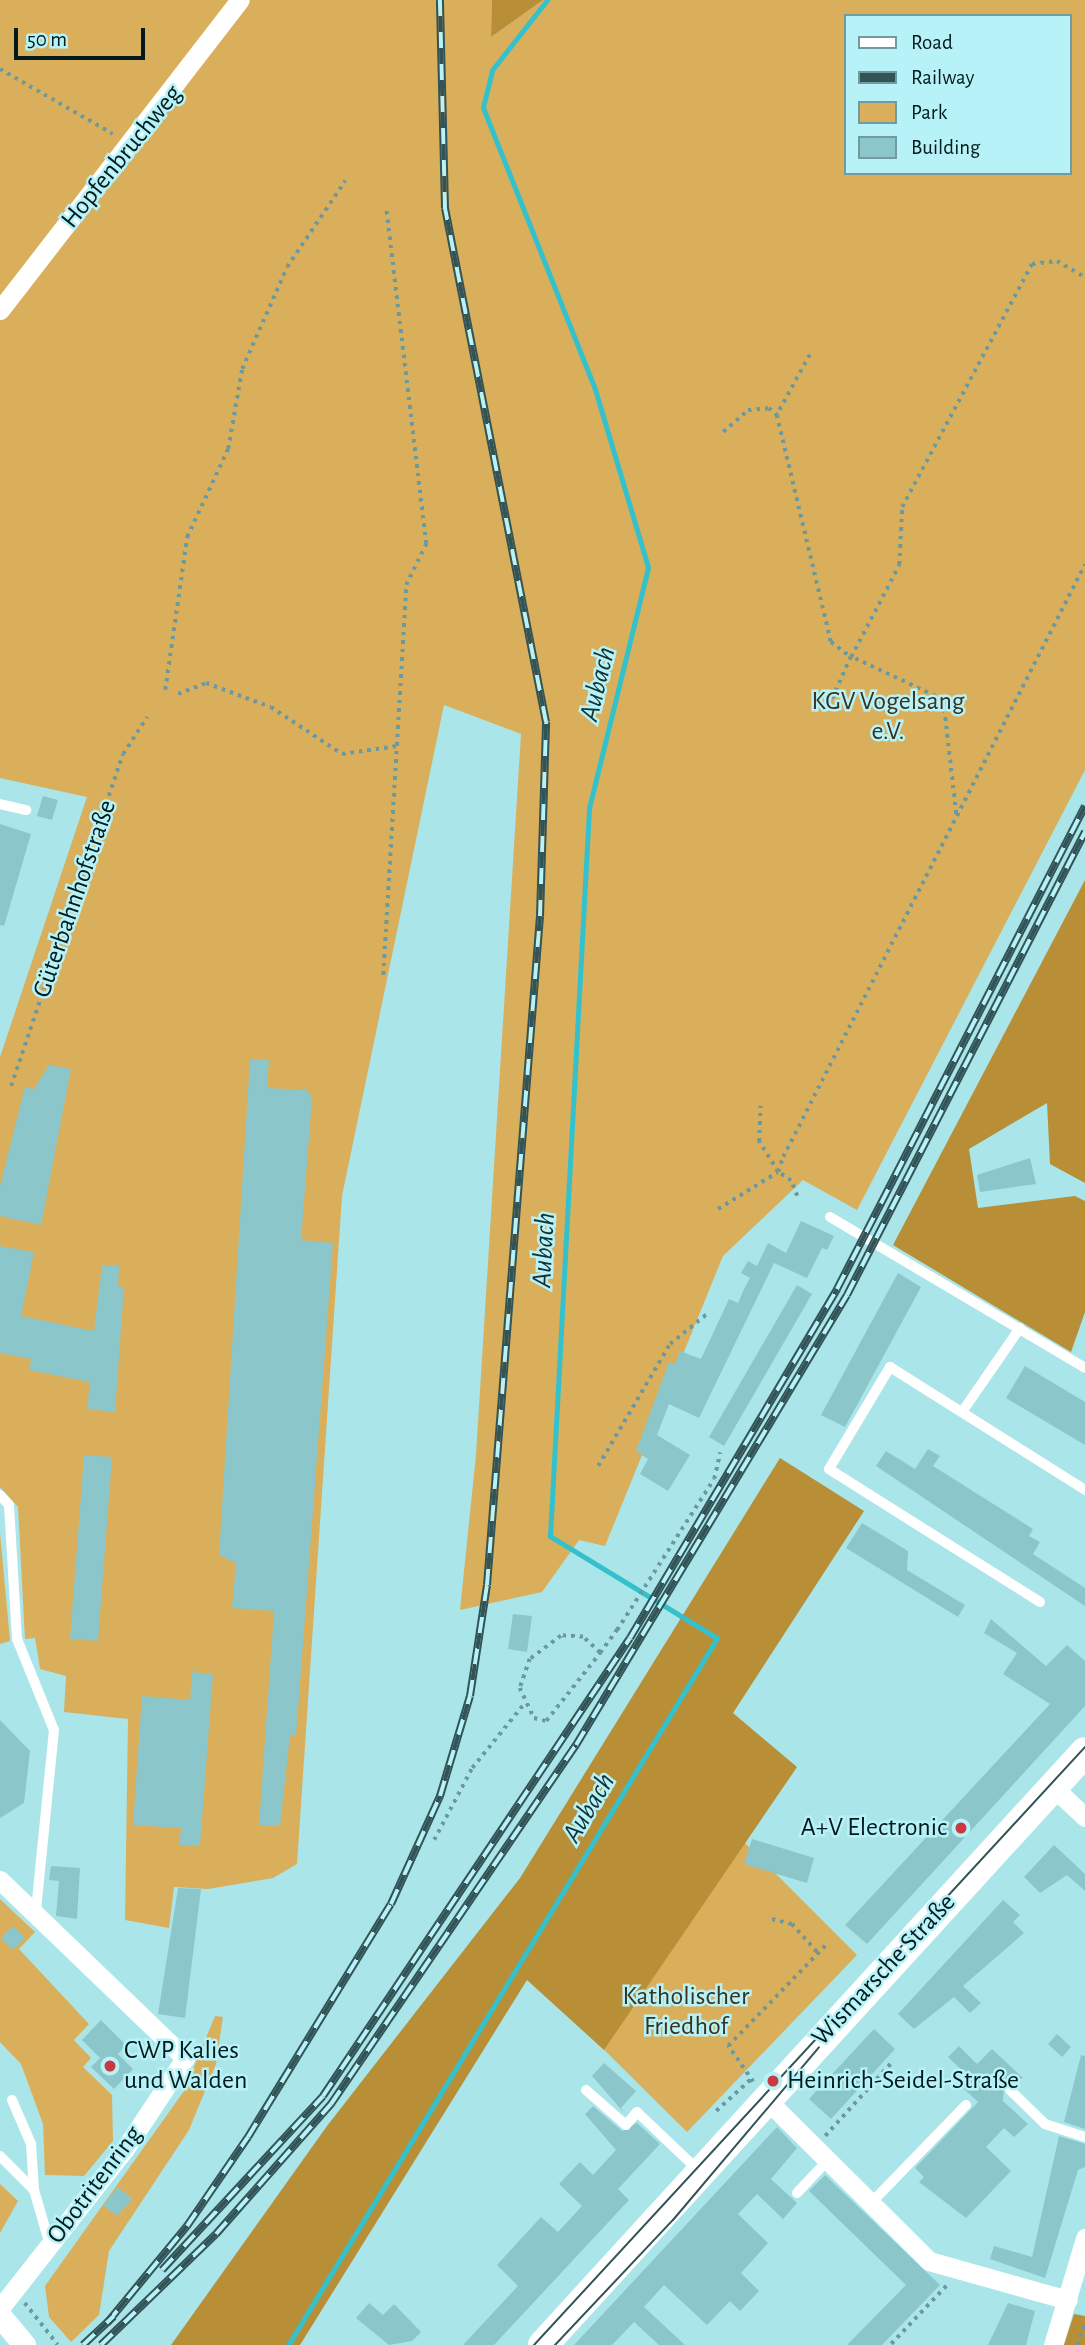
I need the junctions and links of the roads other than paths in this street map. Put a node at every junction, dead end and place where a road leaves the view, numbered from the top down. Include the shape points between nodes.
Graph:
1 (240, 0) edge
2 (0, 310) edge
3 (0, 804) edge
4 (26, 810) dead end
5 (830, 1217) dead end
6 (1020, 1328) junction
7 (1085, 1368) edge
8 (961, 1412) junction
9 (1085, 1490) edge
10 (0, 1496) edge
11 (1040, 1602) dead end
12 (1085, 1752) edge
13 (1053, 1787) junction
14 (1085, 1817) edge
15 (0, 1880) edge
16 (36, 1910) junction
17 (758, 2089) junction
18 (586, 2090) dead end
19 (1010, 2090) dead end
20 (12, 2100) dead end
21 (966, 2105) dead end
22 (1085, 2137) edge
23 (821, 2154) junction
24 (0, 2156) edge
25 (701, 2172) junction
26 (34, 2190) junction
27 (797, 2193) dead end
28 (872, 2202) junction
29 (1085, 2238) edge
30 (50, 2246) junction
31 (1068, 2300) junction
32 (0, 2308) edge
33 (0, 2316) edge
34 (548, 2344) edge
35 (24, 2345) edge
36 (1053, 2345) edge

1 - 2 street, Hopfenbruchweg
3 - 4 lane
5 - 6 lane via 910,1259
6 - 7 lane
6 - 8 lane
8 - 9 lane
8 - 11 lane via 890,1367 829,1469
10 - 16 lane via 9,1505 17,1639 54,1730
12 - 13 main road, Wismarsche Straße
13 - 14 street
13 - 17 main road, Wismarsche Straße
15 - 16 street
16 - 30 street, Obotritenring via 186,2058
17 - 23 street
17 - 25 main road, Wismarsche Straße
18 - 25 lane via 626,2125 638,2112
19 - 22 lane via 1045,2124
20 - 26 lane via 32,2144
21 - 28 lane
23 - 27 lane
23 - 28 street
24 - 26 lane
25 - 34 main road, Wismarsche Straße
26 - 30 lane
28 - 31 street via 929,2261
29 - 31 street
30 - 32 street, Obotritenring
31 - 36 street
33 - 35 street

